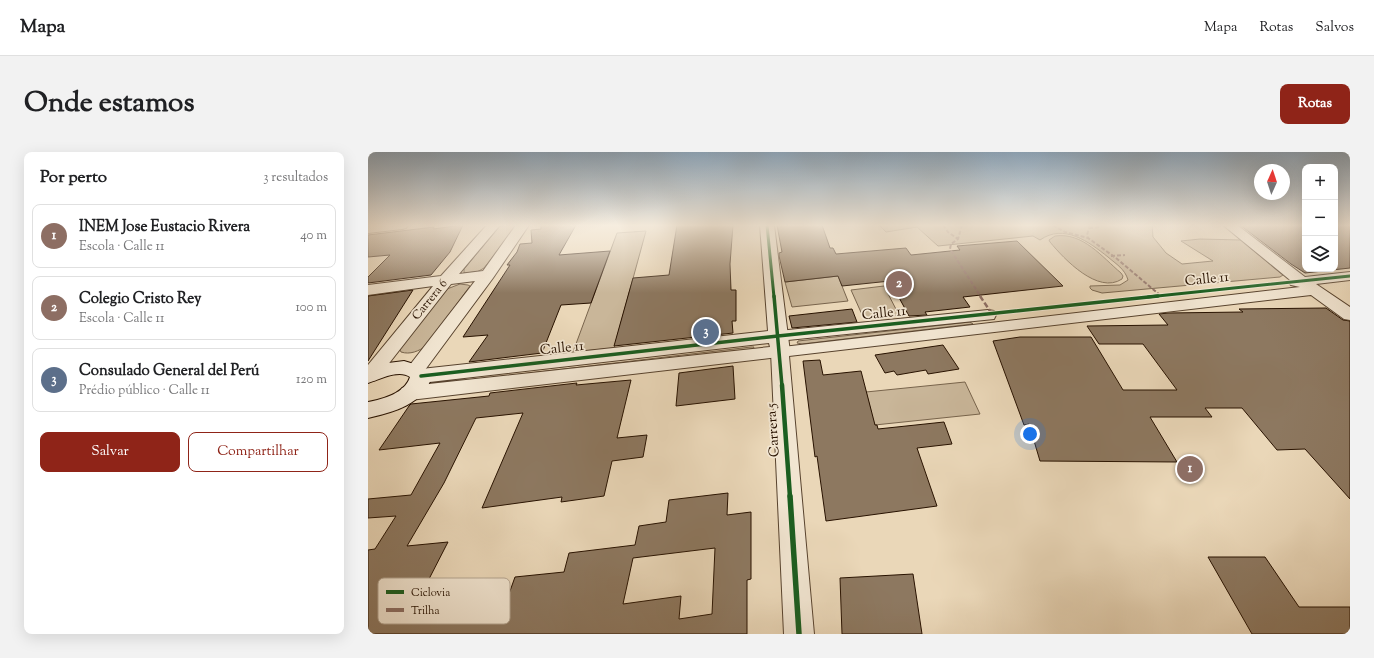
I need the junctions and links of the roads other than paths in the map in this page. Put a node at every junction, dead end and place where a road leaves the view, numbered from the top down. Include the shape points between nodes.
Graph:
1 (474, 247) edge
2 (507, 247) edge
3 (769, 247) edge
4 (1258, 247) edge
5 (488, 275) junction
6 (1350, 276) edge
7 (446, 280) junction
8 (1301, 281) junction
9 (368, 290) edge
10 (1315, 290) junction
11 (1350, 315) edge
12 (997, 321) junction
13 (779, 344) junction
14 (368, 376) edge
15 (416, 380) junction
16 (372, 414) edge
17 (799, 634) edge

1 - 7 street, Carrera 6
2 - 5 street
3 - 13 street, Carrera 5
4 - 8 street
5 - 7 street
5 - 15 street
6 - 8 street, Calle 11
7 - 9 street
7 - 14 street, Carrera 6
8 - 10 street
8 - 12 street, Calle 11
10 - 11 street
10 - 12 street, Calle 11
12 - 13 street, Calle 11
13 - 15 street, Calle 11
13 - 17 street, Carrera 5
14 - 15 street via 390,369 408,368
15 - 16 street via 397,401

